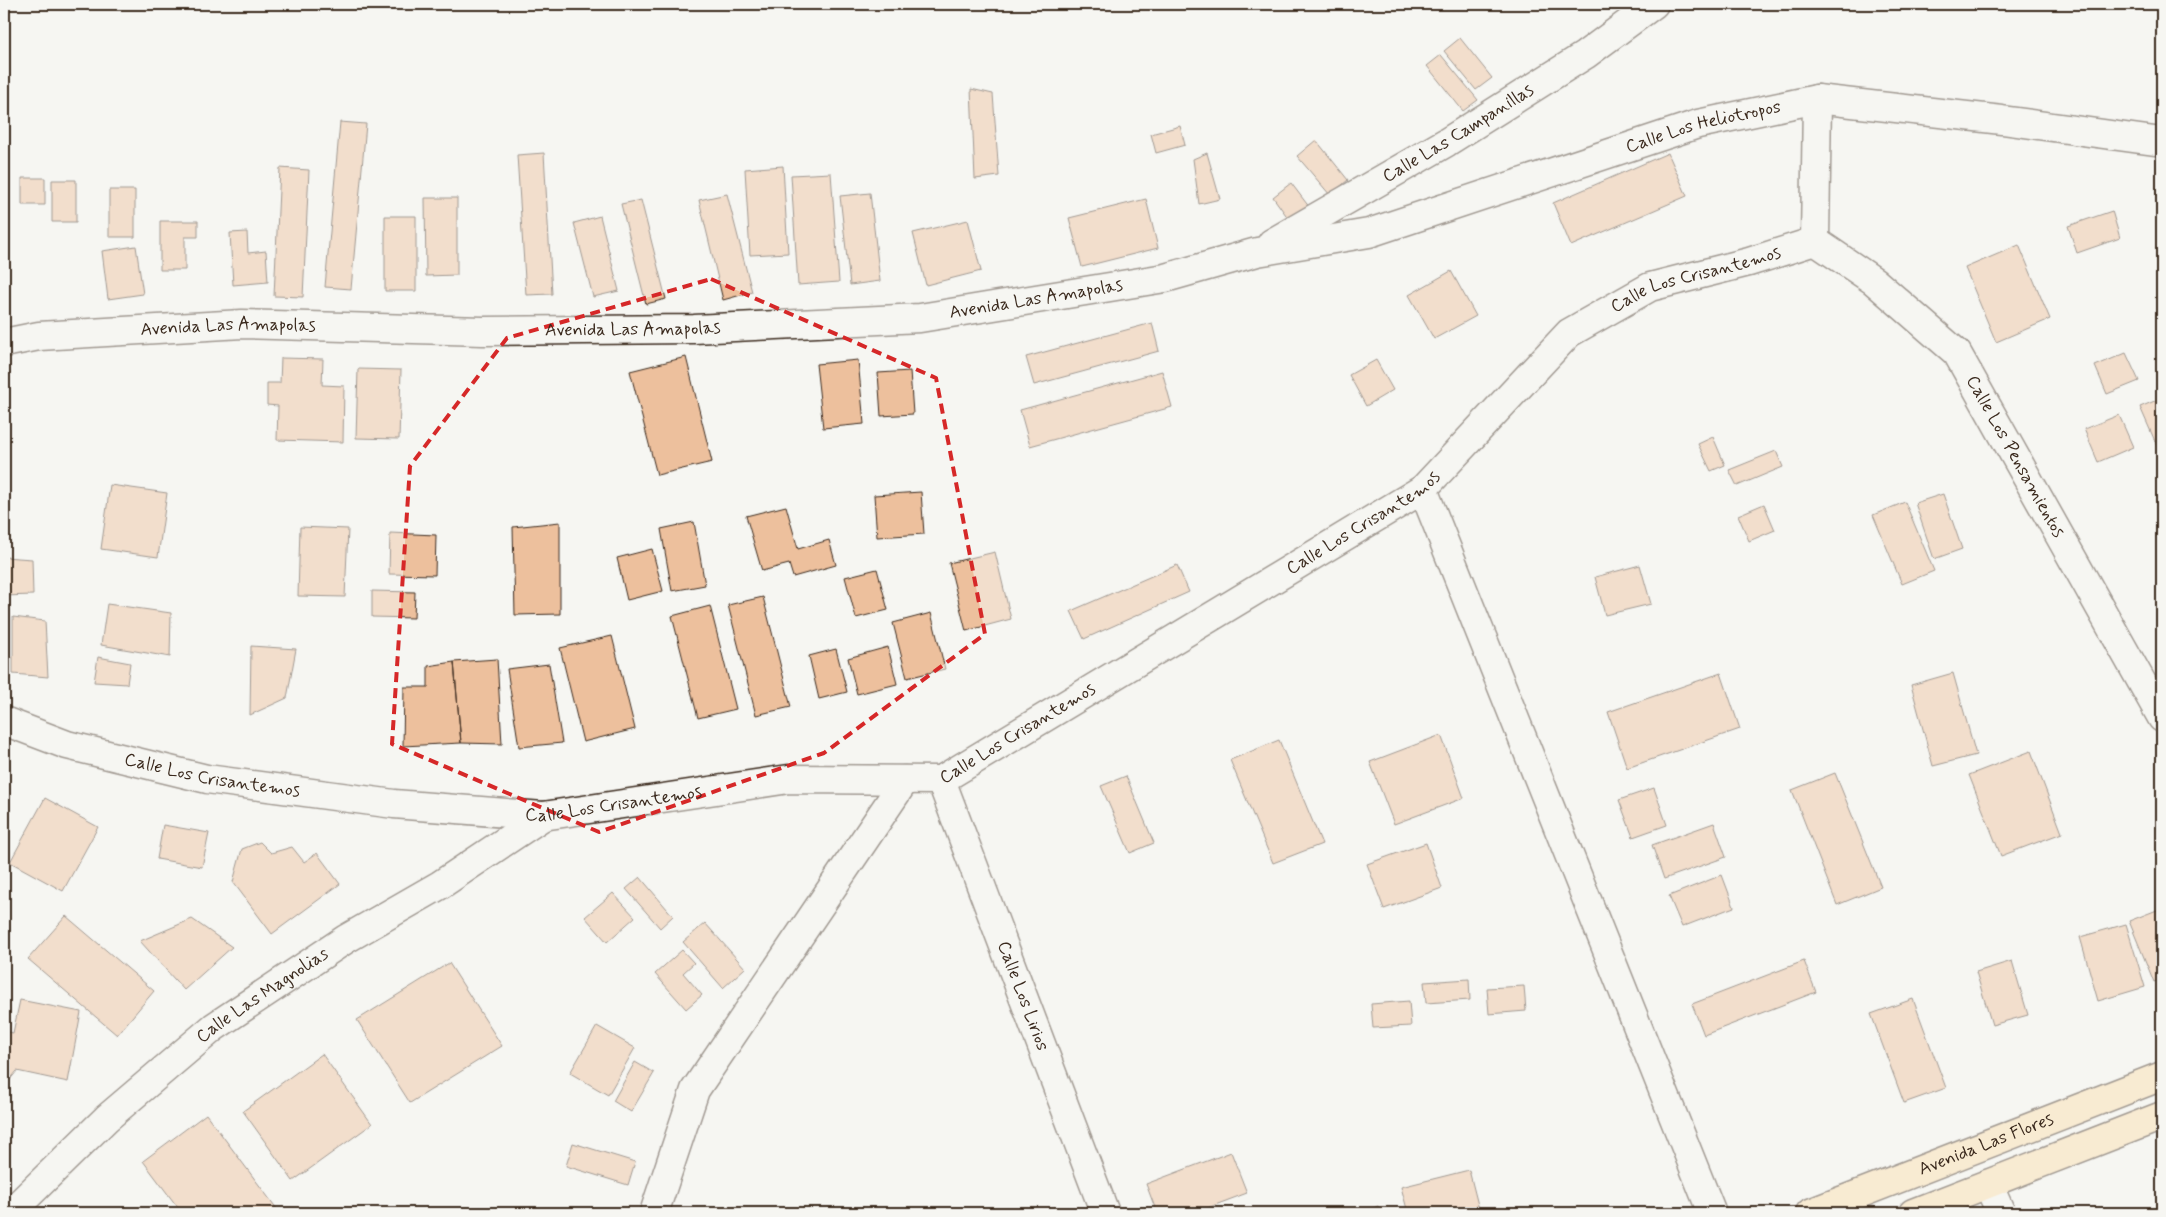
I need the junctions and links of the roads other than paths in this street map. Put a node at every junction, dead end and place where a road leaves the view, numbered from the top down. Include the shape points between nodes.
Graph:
1 (1654, 4) edge
2 (1817, 99) junction
3 (2162, 142) edge
4 (1815, 241) junction
5 (1257, 252) junction
6 (4, 343) edge
7 (1423, 489) junction
8 (2162, 718) edge
9 (4, 721) edge
10 (905, 780) junction
11 (941, 780) junction
12 (542, 816) junction
13 (2162, 1076) edge
14 (2162, 1116) edge
15 (1988, 1184) junction
16 (11, 1203) edge
17 (654, 1213) edge
18 (1105, 1213) edge
19 (1712, 1213) edge
20 (1810, 1213) edge
21 (1913, 1213) edge
22 (2001, 1213) edge

1 - 5 street, Calle Las Campanillas via 1585,55 1447,142
2 - 3 street, Calle Los Heliotropos
2 - 4 street
2 - 5 street, Calle Los Heliotropos via 1698,124 1369,233
4 - 7 street, Calle Los Crisantemos via 1749,262 1650,287 1569,333
4 - 8 street, Calle Los Pensamientos via 1874,281 1957,353
5 - 6 street, Avenida Las Amapolas via 1165,278 920,318 685,330 483,330 242,324 39,336
7 - 11 street, Calle Los Crisantemos
7 - 19 street
9 - 12 street, Calle Los Crisantemos via 67,745 207,779 394,804
10 - 11 street, Calle Los Crisantemos
10 - 12 street, Calle Los Crisantemos via 789,779
10 - 17 street via 695,1090
11 - 18 street, Calle Los Lirios
12 - 16 street, Calle Las Magnolias via 440,885 346,938 214,1027
13 - 20 highway, Avenida Las Flores
14 - 15 highway, Avenida Las Flores
15 - 21 highway, Avenida Las Flores
15 - 22 street

